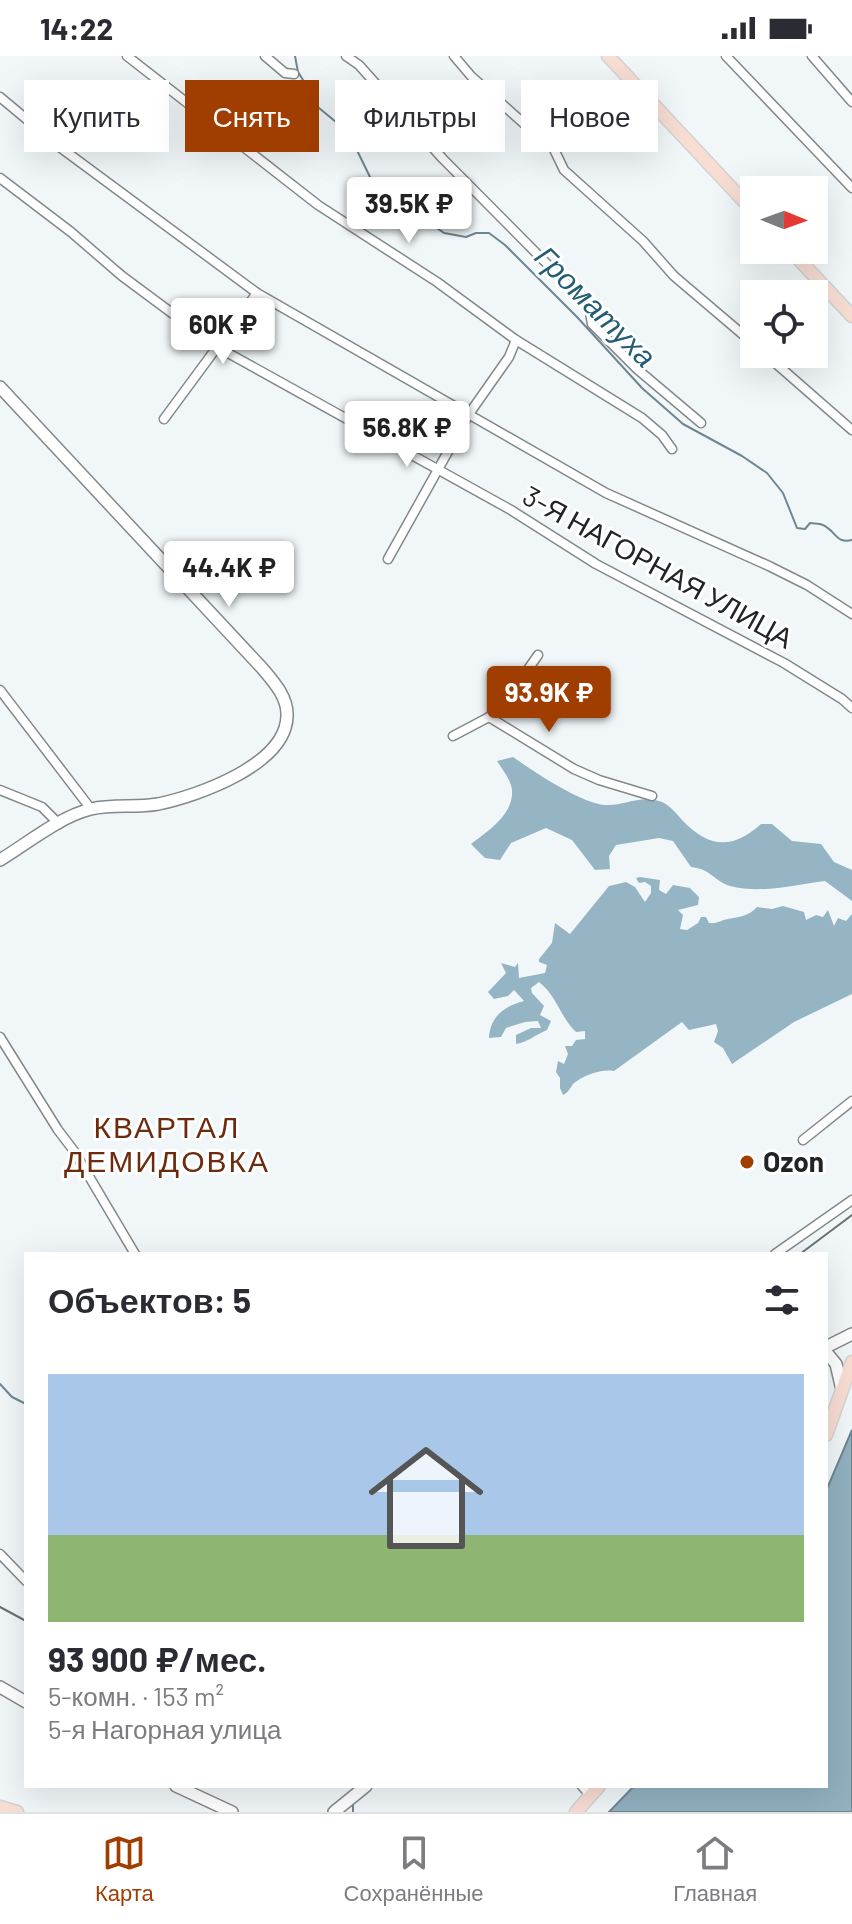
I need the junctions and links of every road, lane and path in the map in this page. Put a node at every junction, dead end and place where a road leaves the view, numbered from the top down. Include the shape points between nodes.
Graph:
1 (127, 56) edge
2 (265, 56) edge
3 (346, 56) edge
4 (454, 56) edge
5 (608, 56) edge
6 (726, 56) edge
7 (812, 56) edge
8 (294, 74) dead end
9 (0, 97) edge
10 (852, 102) edge
11 (0, 178) edge
12 (852, 188) edge
13 (740, 197) edge
14 (803, 264) edge
15 (257, 293) junction
16 (852, 316) edge
17 (740, 332) edge
18 (516, 340) junction
19 (219, 348) junction
20 (781, 368) edge
21 (0, 387) edge
22 (469, 414) junction
23 (164, 419) dead end
24 (701, 423) dead end
25 (852, 430) edge
26 (672, 449) dead end
27 (440, 469) junction
28 (388, 559) dead end
29 (852, 614) edge
30 (538, 655) dead end
31 (0, 690) edge
32 (852, 708) edge
33 (489, 717) junction
34 (453, 736) dead end
35 (0, 790) edge
36 (652, 796) dead end
37 (91, 809) junction
38 (59, 824) junction
39 (0, 860) edge
40 (0, 1037) edge
41 (852, 1101) edge
42 (803, 1140) dead end
43 (852, 1200) edge
44 (134, 1252) edge
45 (778, 1252) edge
46 (852, 1334) edge
47 (828, 1348) edge
48 (828, 1352) edge
49 (852, 1362) edge
50 (842, 1390) junction
51 (828, 1429) edge
52 (0, 1554) edge
53 (24, 1579) edge
54 (0, 1687) edge
55 (24, 1701) edge
56 (180, 1788) edge
57 (364, 1788) edge
58 (591, 1789) edge
59 (0, 1807) edge
60 (17, 1812) edge
61 (232, 1812) edge
62 (334, 1812) edge
63 (576, 1812) edge

1 - 18 street via 298,191
2 - 8 street
3 - 24 street via 588,301 592,324
4 - 17 street via 551,143 564,170
5 - 13 main road
6 - 12 street
7 - 10 street
9 - 15 street
11 - 19 street, 3-Я НАГОРНАЯ УЛИЦА
14 - 16 main road
15 - 19 street
15 - 22 street
18 - 22 street
18 - 26 street via 642,418
19 - 23 street
19 - 27 street, 3-Я НАГОРНАЯ УЛИЦА
20 - 25 street
21 - 37 main road via 267,674 286,704 285,728 243,774 160,804
22 - 27 street
22 - 29 street via 606,493 769,566
27 - 28 street
27 - 32 street, 3-Я НАГОРНАЯ УЛИЦА via 596,564 784,663
30 - 33 street
31 - 37 street
33 - 34 street
33 - 36 street via 574,769
35 - 38 street via 42,807
37 - 38 main road
38 - 39 main road
40 - 44 street
41 - 42 street
43 - 45 street
46 - 47 main road
48 - 50 main road
49 - 50 main road
50 - 51 main road
52 - 53 street
54 - 55 main road
56 - 61 main road
57 - 62 main road
58 - 63 main road
59 - 60 main road

